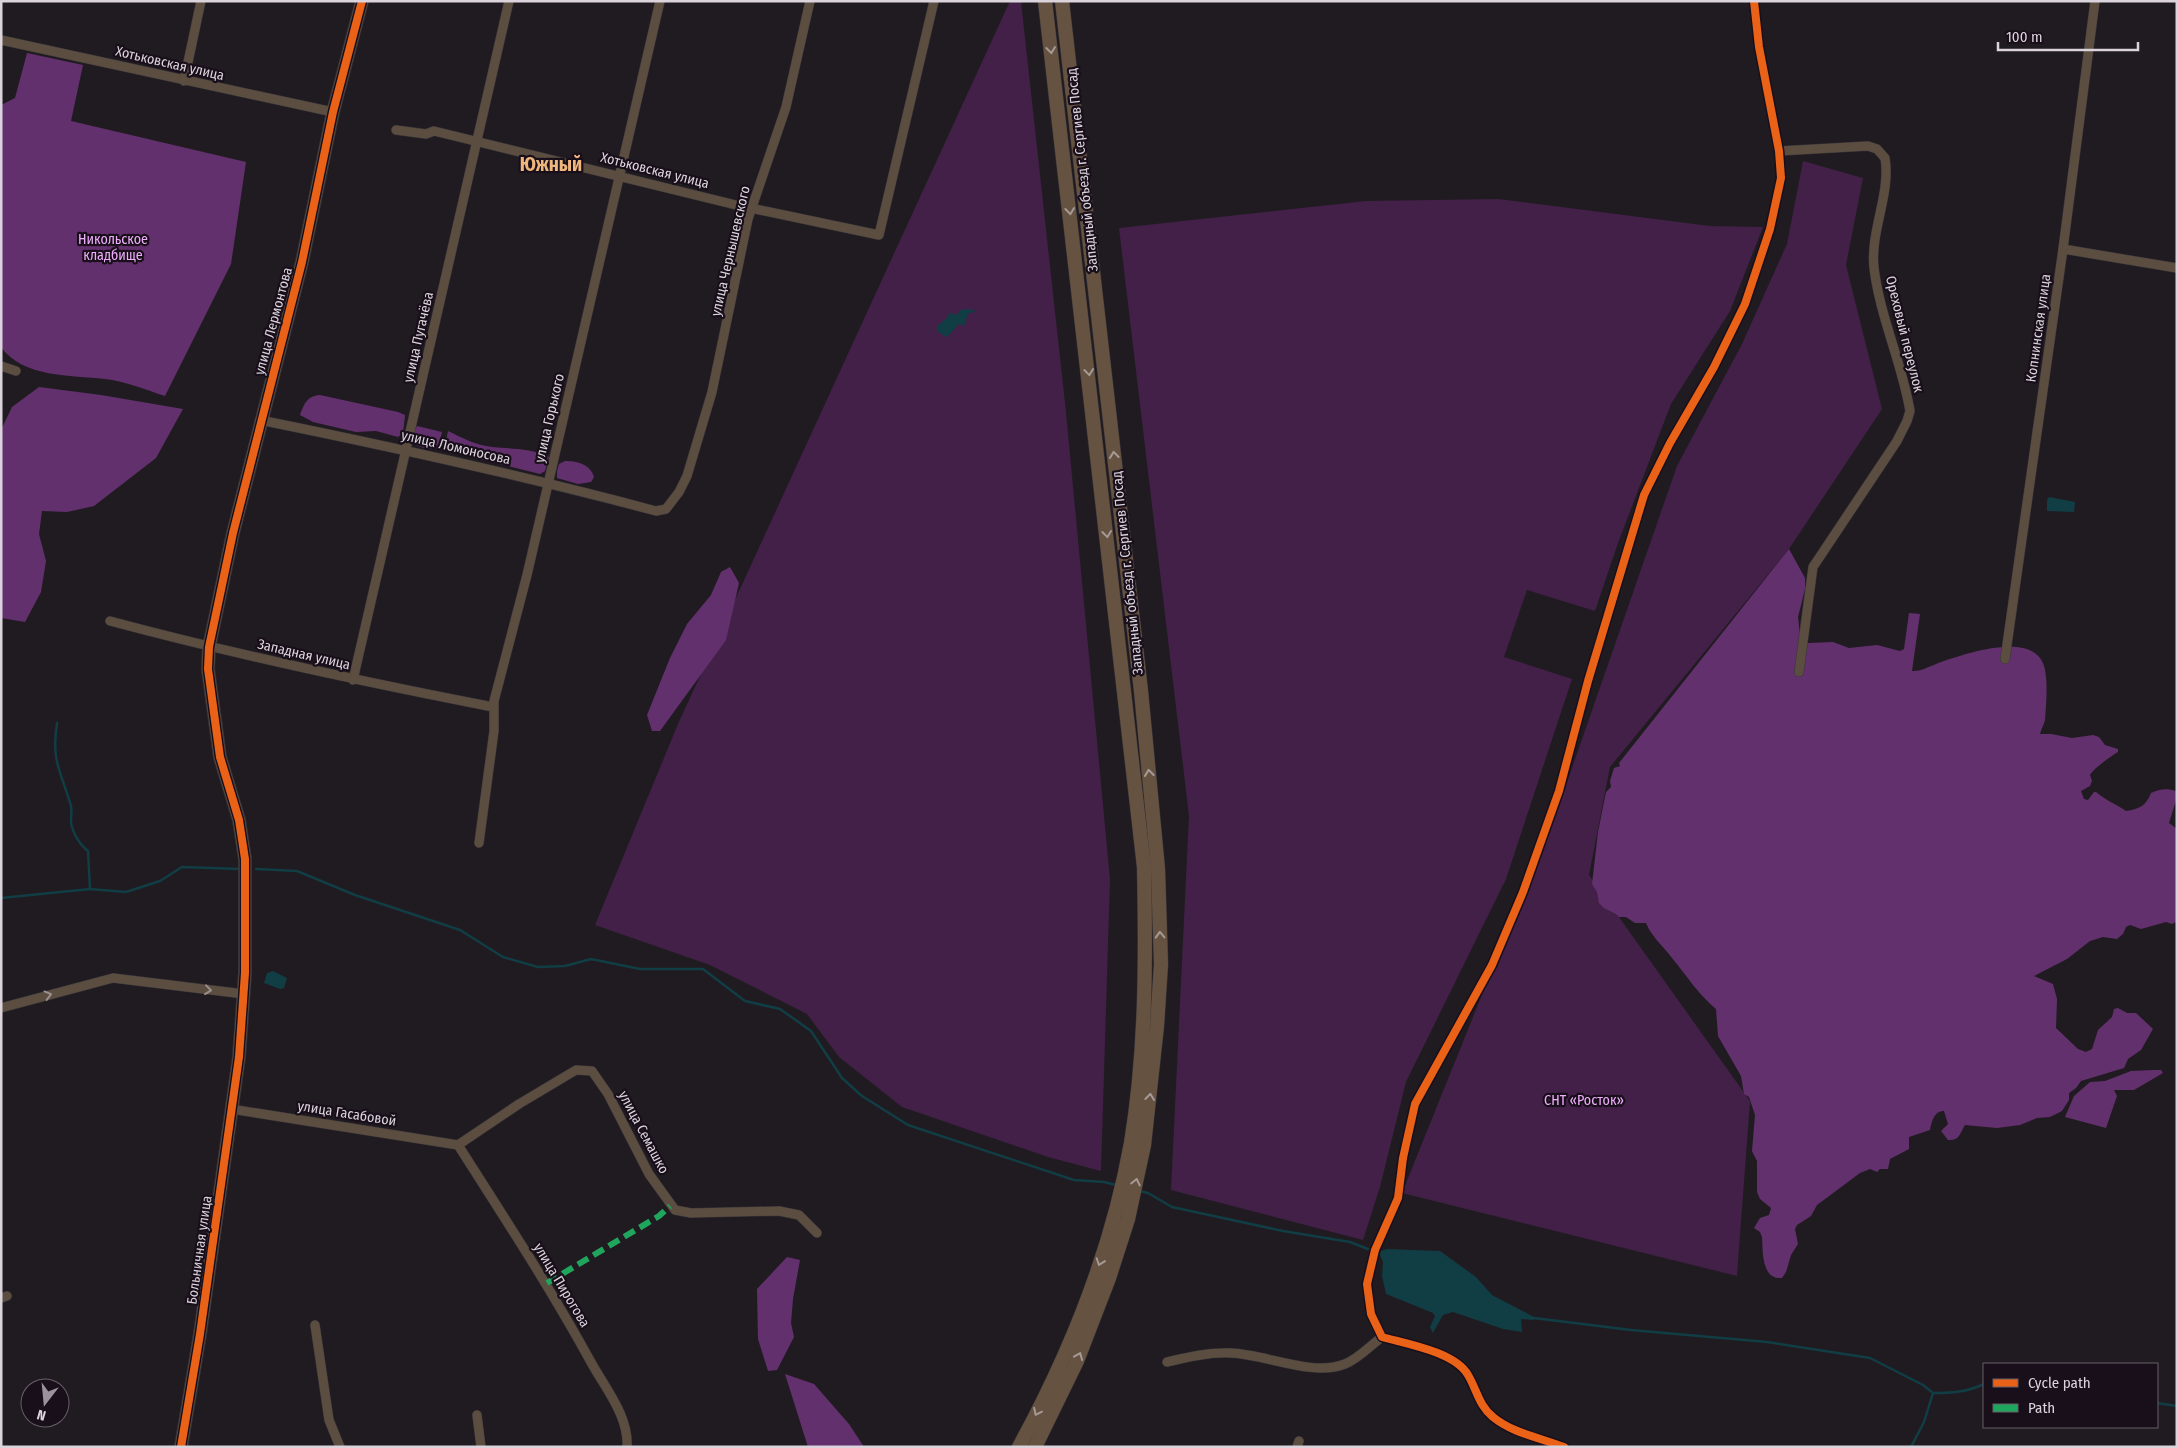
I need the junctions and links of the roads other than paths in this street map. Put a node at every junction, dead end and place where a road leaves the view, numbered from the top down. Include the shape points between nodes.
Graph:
1 (202, 1) edge
2 (362, 1) edge
3 (509, 1) edge
4 (660, 1) edge
5 (810, 1) edge
6 (934, 1) edge
7 (1045, 1) edge
8 (1062, 1) edge
9 (1754, 1) edge
10 (2095, 1) edge
11 (1, 40) edge
12 (184, 81) junction
13 (333, 112) junction
14 (396, 130) dead end
15 (476, 141) junction
16 (1779, 151) junction
17 (621, 175) junction
18 (752, 207) junction
19 (2064, 249) junction
20 (2177, 268) edge
21 (1, 366) edge
22 (16, 371) dead end
23 (260, 420) junction
24 (405, 449) junction
25 (548, 482) junction
26 (671, 504) joint
27 (110, 621) dead end
28 (209, 647) junction
29 (2004, 659) dead end
30 (1800, 672) dead end
31 (353, 680) junction
32 (493, 707) junction
33 (479, 843) dead end
34 (244, 994) junction
35 (1, 1008) edge
36 (231, 1109) junction
37 (1137, 1144) junction
38 (458, 1145) junction
39 (1121, 1217) junction
40 (817, 1234) dead end
41 (315, 1325) dead end
42 (1382, 1337) junction
43 (1167, 1362) dead end
44 (477, 1415) dead end
45 (181, 1447) edge
46 (340, 1447) edge
47 (481, 1447) edge
48 (627, 1447) edge
49 (1020, 1447) edge
50 (1035, 1447) edge
51 (1564, 1447) edge

1 - 12 street
2 - 13 street, улица Лермонтова
3 - 15 street, улица Пугачёва
4 - 17 street, улица Горького
5 - 18 street, улица Чернышевского via 786,107
6 - 18 street, Хотьковская улица via 879,235
7 -> 37 main road, Западный объезд г. Сергиев Посад via 1144,867 1146,961
37 -> 8 main road, Западный объезд г. Сергиев Посад via 1157,1026 1161,964 1158,870 1141,691
9 - 16 street via 1759,47
10 - 19 street, Копнинская улица
11 - 12 street, Хотьковская улица
12 - 13 street, Хотьковская улица
13 - 23 street, улица Лермонтова via 302,262
14 - 15 street, Хотьковская улица via 426,134 434,131
15 - 17 street, Хотьковская улица
15 - 24 street, улица Пугачёва
16 - 30 street, Ореховый переулок via 1868,146 1886,158 1874,268 1910,410 1897,441 1813,567
16 - 42 street via 1781,178 1770,229 1745,304 1644,495 1559,791 1523,892 1492,965 1415,1104 1398,1198 1375,1250 1367,1284 1371,1314
17 - 18 street, Хотьковская улица
17 - 25 street, улица Горького
18 - 26 street, улица Чернышевского via 712,392 688,476
19 - 20 street
19 - 29 street, Копнинская улица
21 - 22 street
23 - 24 street, улица Ломоносова
23 - 28 street, улица Лермонтова
24 - 25 street, улица Ломоносова
24 - 31 street, улица Пугачёва
25 - 26 street, улица Ломоносова via 656,511
25 - 32 street, улица Горького
27 - 28 street, Западная улица
28 - 31 street, Западная улица
28 - 34 street, улица Лермонтова via 208,669 220,757 240,820 245,859
31 - 32 street, Западная улица
32 - 33 street, улица Горького via 494,731
35 -> 34 street via 113,978
34 - 36 street, Больничная улица
36 - 38 street, улица Гасабовой
36 - 45 street, Больничная улица
37 - 39 main road
38 - 40 street, улица Семашко via 576,1070 592,1071 608,1094 649,1174 675,1210 691,1213 779,1211 799,1215
38 - 48 street, улица Пирогова via 547,1283 586,1352 620,1414 627,1433
39 -> 49 main road via 1069,1346
50 -> 39 main road via 1077,1361 1109,1278
41 - 46 street via 329,1420
42 - 43 street via 1345,1364 1326,1368 1232,1353 1191,1356
42 - 51 street via 1424,1348 1452,1360 1467,1373 1483,1408 1495,1419
44 - 47 street

